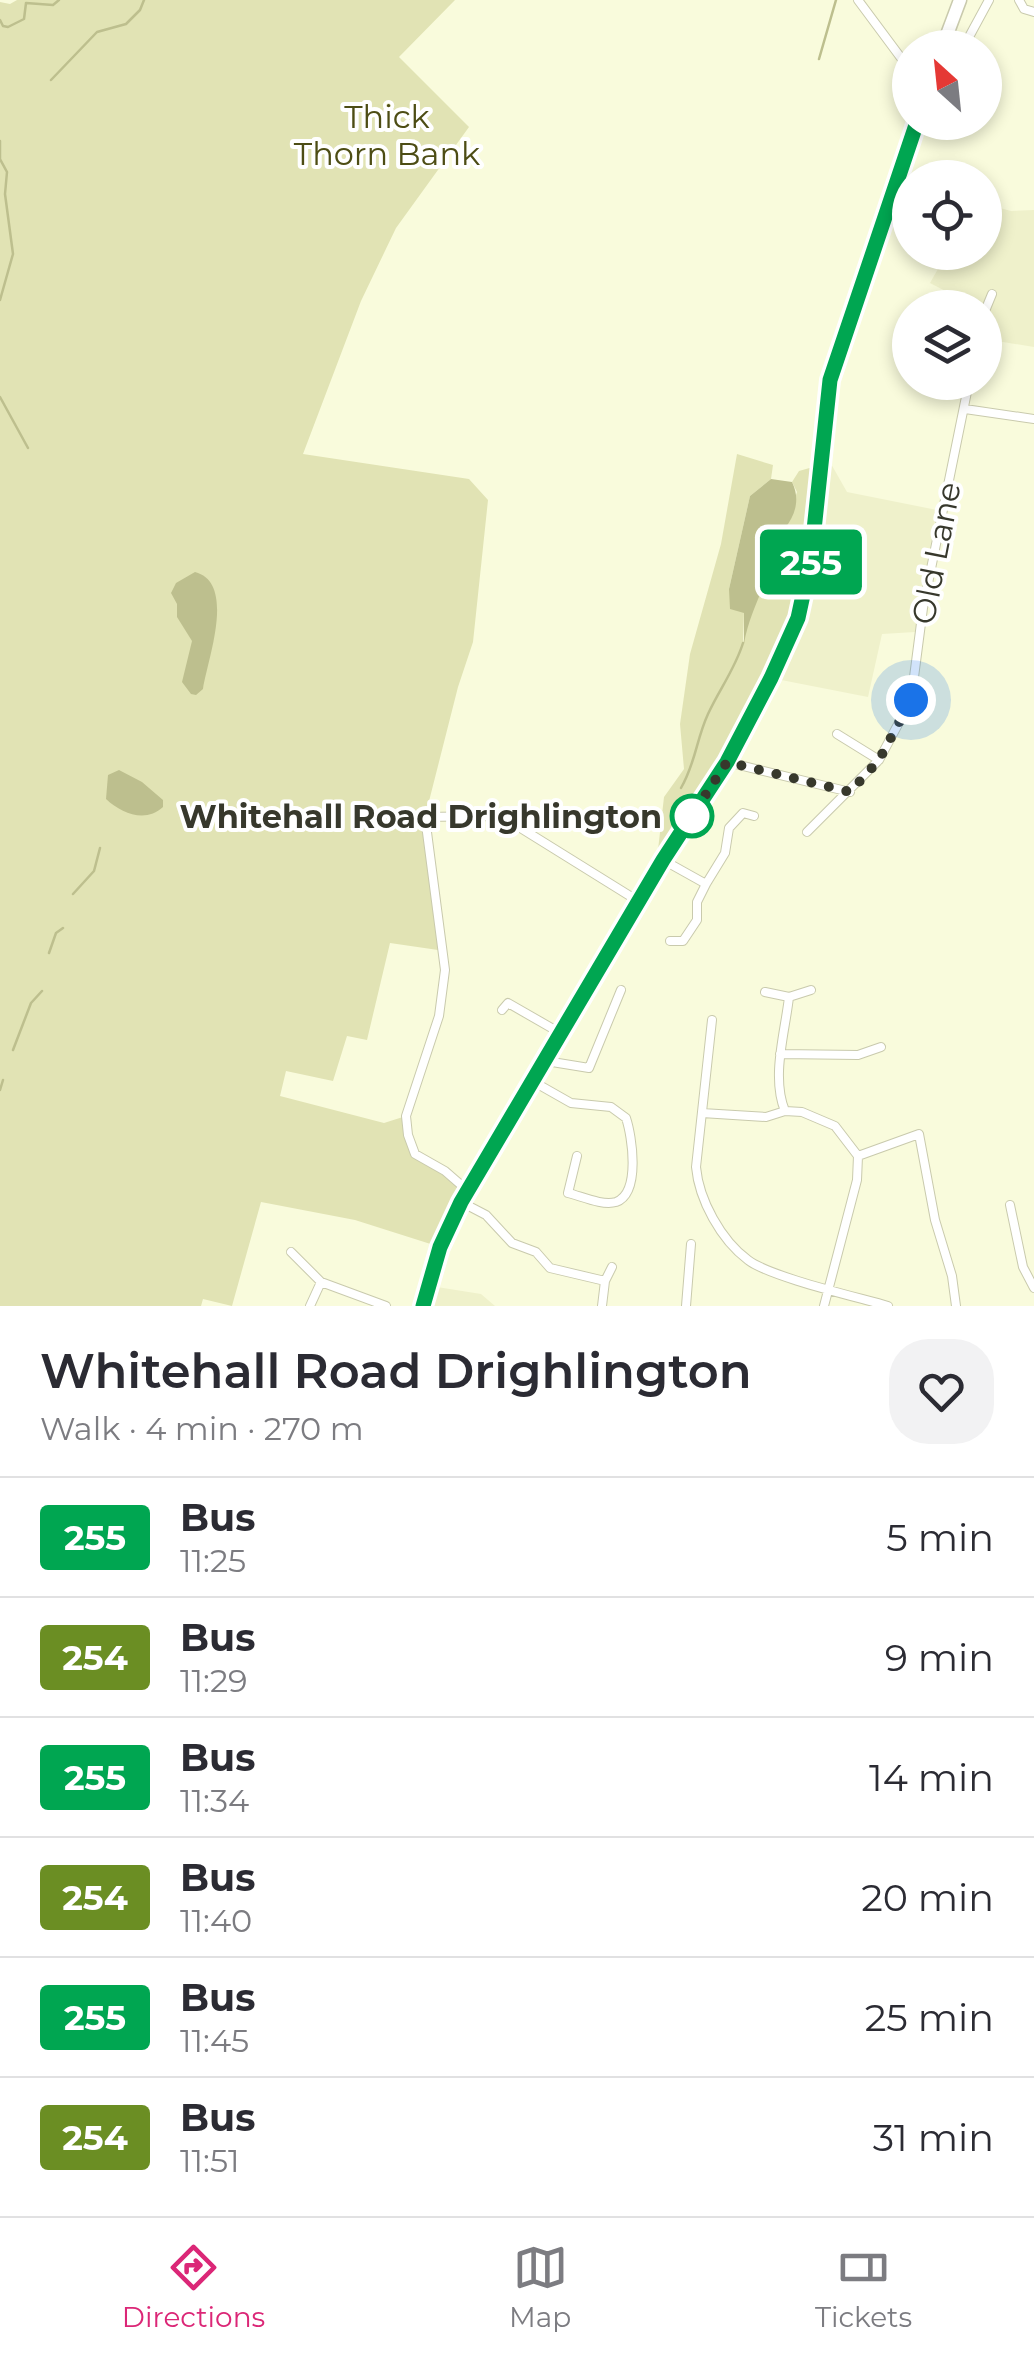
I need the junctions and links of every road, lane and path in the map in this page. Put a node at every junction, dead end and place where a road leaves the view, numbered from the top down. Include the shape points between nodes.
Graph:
1 (858, 0) edge
2 (960, 0) edge
3 (989, 0) edge
4 (1019, 0) edge
5 (1034, 12) edge
6 (949, 30) edge
7 (973, 30) edge
8 (892, 46) edge
9 (911, 140) edge
10 (966, 400) edge
11 (965, 409) junction
12 (1034, 420) edge
13 (837, 734) dead end
14 (879, 760) junction
15 (727, 762) junction
16 (850, 792) junction
17 (754, 816) dead end
18 (807, 832) dead end
19 (663, 860) junction
20 (706, 884) junction
21 (638, 901) junction
22 (670, 942) dead end
23 (621, 990) dead end
24 (811, 990) dead end
25 (765, 992) dead end
26 (789, 997) junction
27 (507, 1003) dead end
28 (712, 1020) dead end
29 (562, 1034) junction
30 (881, 1047) dead end
31 (780, 1054) junction
32 (546, 1060) junction
33 (534, 1082) junction
34 (785, 1112) junction
35 (702, 1113) junction
36 (576, 1156) dead end
37 (858, 1156) junction
38 (465, 1196) junction
39 (1010, 1205) dead end
40 (1015, 1230) junction
41 (1002, 1232) dead end
42 (692, 1244) dead end
43 (291, 1252) dead end
44 (612, 1267) dead end
45 (606, 1281) junction
46 (321, 1282) junction
47 (1034, 1288) edge
48 (829, 1289) junction
49 (310, 1306) edge
50 (386, 1306) edge
51 (422, 1306) edge
52 (602, 1306) edge
53 (686, 1306) edge
54 (824, 1306) edge
55 (888, 1306) edge
56 (956, 1306) edge

1 - 8 street
2 - 6 main road
3 - 7 street
4 - 5 street
9 - 15 main road via 830,380 803,602
10 - 11 street, Old Lane
11 - 12 street
11 - 14 street, Old Lane via 911,700
13 - 14 street
14 - 16 street, Old Lane
15 - 16 street
15 - 19 main road
16 - 18 street, Old Lane
17 - 20 street via 744,813 729,828 726,852
19 - 20 street
19 - 21 main road
20 - 22 street via 696,902 697,920 683,941
21 - 29 main road
21 - 38 street via 512,822 425,817 444,970 439,1016 406,1116 408,1135 415,1154 445,1170
23 - 32 street via 589,1068
24 - 26 street
25 - 26 street
26 - 31 street
27 - 29 street
28 - 35 street
29 - 32 main road
30 - 31 street via 858,1055
31 - 34 street
32 - 33 main road
33 - 36 street via 626,1118 633,1172 622,1198 602,1202 568,1192
33 - 38 main road
34 - 35 street
34 - 37 street via 835,1126
35 - 48 street via 697,1184 718,1226 749,1262
37 - 48 street
37 - 56 street via 919,1134
38 - 45 street via 512,1244 536,1252 550,1268
38 - 51 main road
39 - 40 street
40 - 41 street
40 - 47 street
42 - 53 street
43 - 46 street
44 - 45 street
45 - 52 street
46 - 49 street
46 - 50 street
48 - 54 street
48 - 55 street

